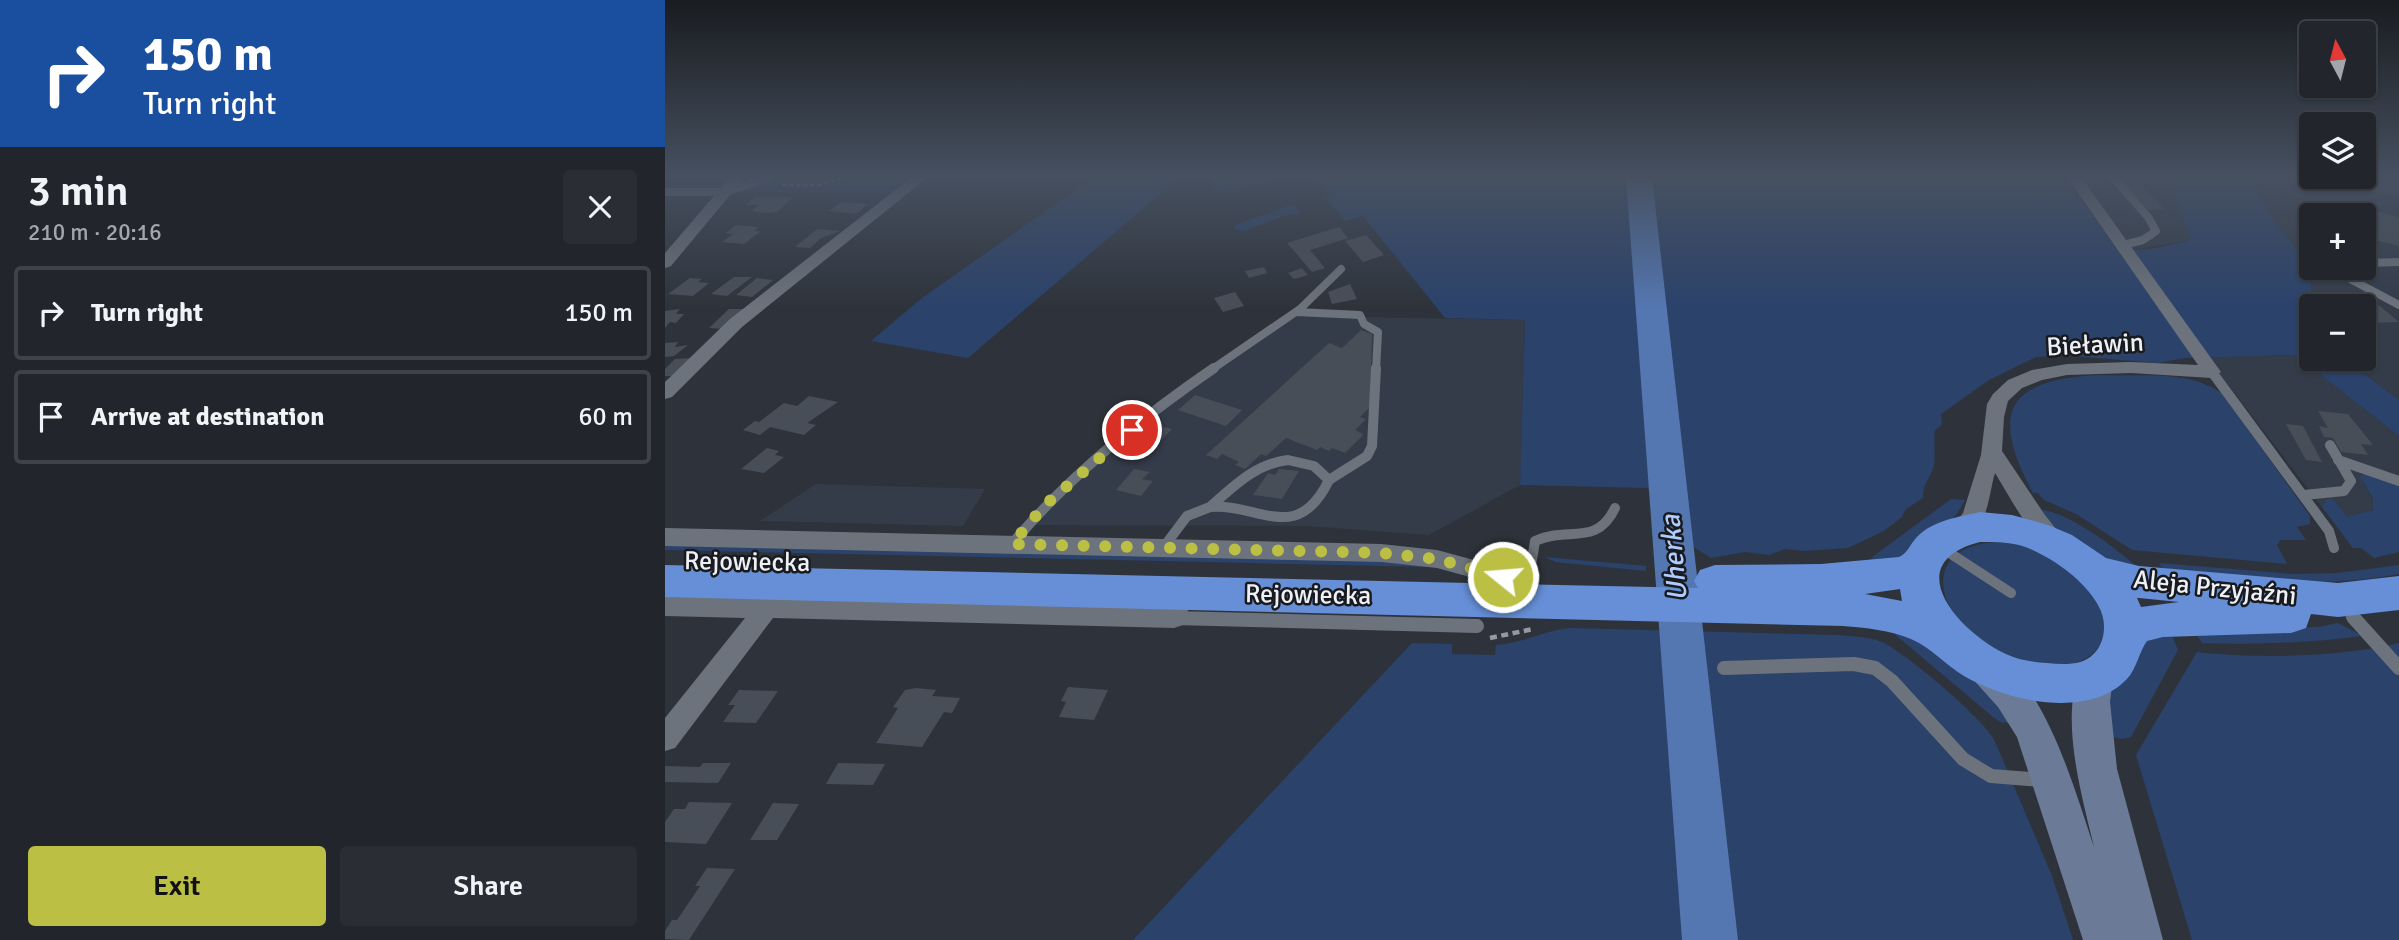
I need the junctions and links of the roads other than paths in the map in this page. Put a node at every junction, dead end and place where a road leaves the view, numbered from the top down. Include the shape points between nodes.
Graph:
1 (701, 221) edge
2 (865, 221) edge
3 (2106, 221) edge
4 (2150, 221) edge
5 (2123, 245) junction
6 (2399, 262) edge
7 (665, 263) edge
8 (2376, 263) edge
9 (1341, 269) dead end
10 (2352, 280) edge
11 (2399, 305) edge
12 (1296, 312) junction
13 (2212, 372) junction
14 (665, 393) edge
15 (2330, 445) dead end
16 (1992, 451) junction
17 (2338, 460) junction
18 (1329, 480) junction
19 (2399, 481) edge
20 (2304, 495) junction
21 (1210, 507) junction
22 (1615, 508) dead end
23 (665, 537) edge
24 (1012, 544) junction
25 (1938, 546) junction
26 (2060, 546) junction
27 (1163, 548) junction
28 (2334, 548) dead end
29 (665, 560) edge
30 (2094, 571) junction
31 (1516, 578) junction
32 (665, 581) edge
33 (1649, 592) junction
34 (1704, 593) junction
35 (2011, 593) dead end
36 (2399, 593) edge
37 (2338, 600) junction
38 (1178, 605) junction
39 (665, 606) edge
40 (768, 607) junction
41 (1477, 626) dead end
42 (2125, 634) junction
43 (1945, 636) junction
44 (1981, 663) junction
45 (1724, 668) dead end
46 (2399, 668) edge
47 (2095, 677) junction
48 (665, 739) edge
49 (2052, 781) junction
50 (2105, 940) edge
51 (2141, 940) edge

1 - 7 street
2 - 14 street via 736,323
3 - 5 street, Bieławin
4 - 5 lane via 2156,231 2144,240
5 - 13 street, Bieławin
6 - 8 lane
9 - 12 lane
10 - 11 lane
12 - 18 lane via 1360,315 1364,324 1378,332 1372,446 1367,456
12 - 24 lane via 1132,430 1045,505
13 - 16 street, Bieławin via 2070,368 2035,375 2013,385 2000,398 1994,411
13 - 20 lane, Bieławin
15 - 17 lane
16 - 25 street, Bieławin via 1974,518
16 - 26 street via 2037,521
17 - 19 lane
17 - 20 lane via 2351,481 2344,491
18 - 21 lane via 1316,506 1297,516
18 - 21 lane via 1313,465 1281,460 1267,463
20 - 28 lane, Bieławin via 2329,531
21 - 27 lane via 1178,523
22 - 31 lane via 1600,531 1544,535 1535,541
23 - 24 street
24 - 27 street
25 - 26 highway via 1980,527 2009,529
25 - 34 highway, Rejowiecka via 1906,572
25 - 35 lane
25 - 43 highway via 1919,593
26 - 30 highway
27 - 31 street via 1381,553 1437,559
29 - 31 highway, Rejowiecka
30 - 37 highway, Aleja Przyjaźni via 2139,582
30 - 42 highway via 2117,602
31 - 33 highway, Rejowiecka
32 - 38 highway, Rejowiecka
33 - 34 highway, Rejowiecka
33 - 38 highway, Rejowiecka
34 - 43 highway, Rejowiecka via 1902,616
36 - 37 highway, Aleja Przyjaźni
37 - 42 highway, Aleja Przyjaźni via 2291,617 2163,620 2134,626
37 - 46 lane
38 - 40 street
38 - 41 lane
39 - 40 street
40 - 48 street
42 - 47 highway via 2117,659
43 - 44 highway
44 - 47 highway via 2029,681 2075,682
44 - 49 main road via 2026,717
45 - 49 lane via 1854,664 1875,668 1963,759 1991,776
47 - 51 main road via 2091,725 2104,798
49 - 50 main road

